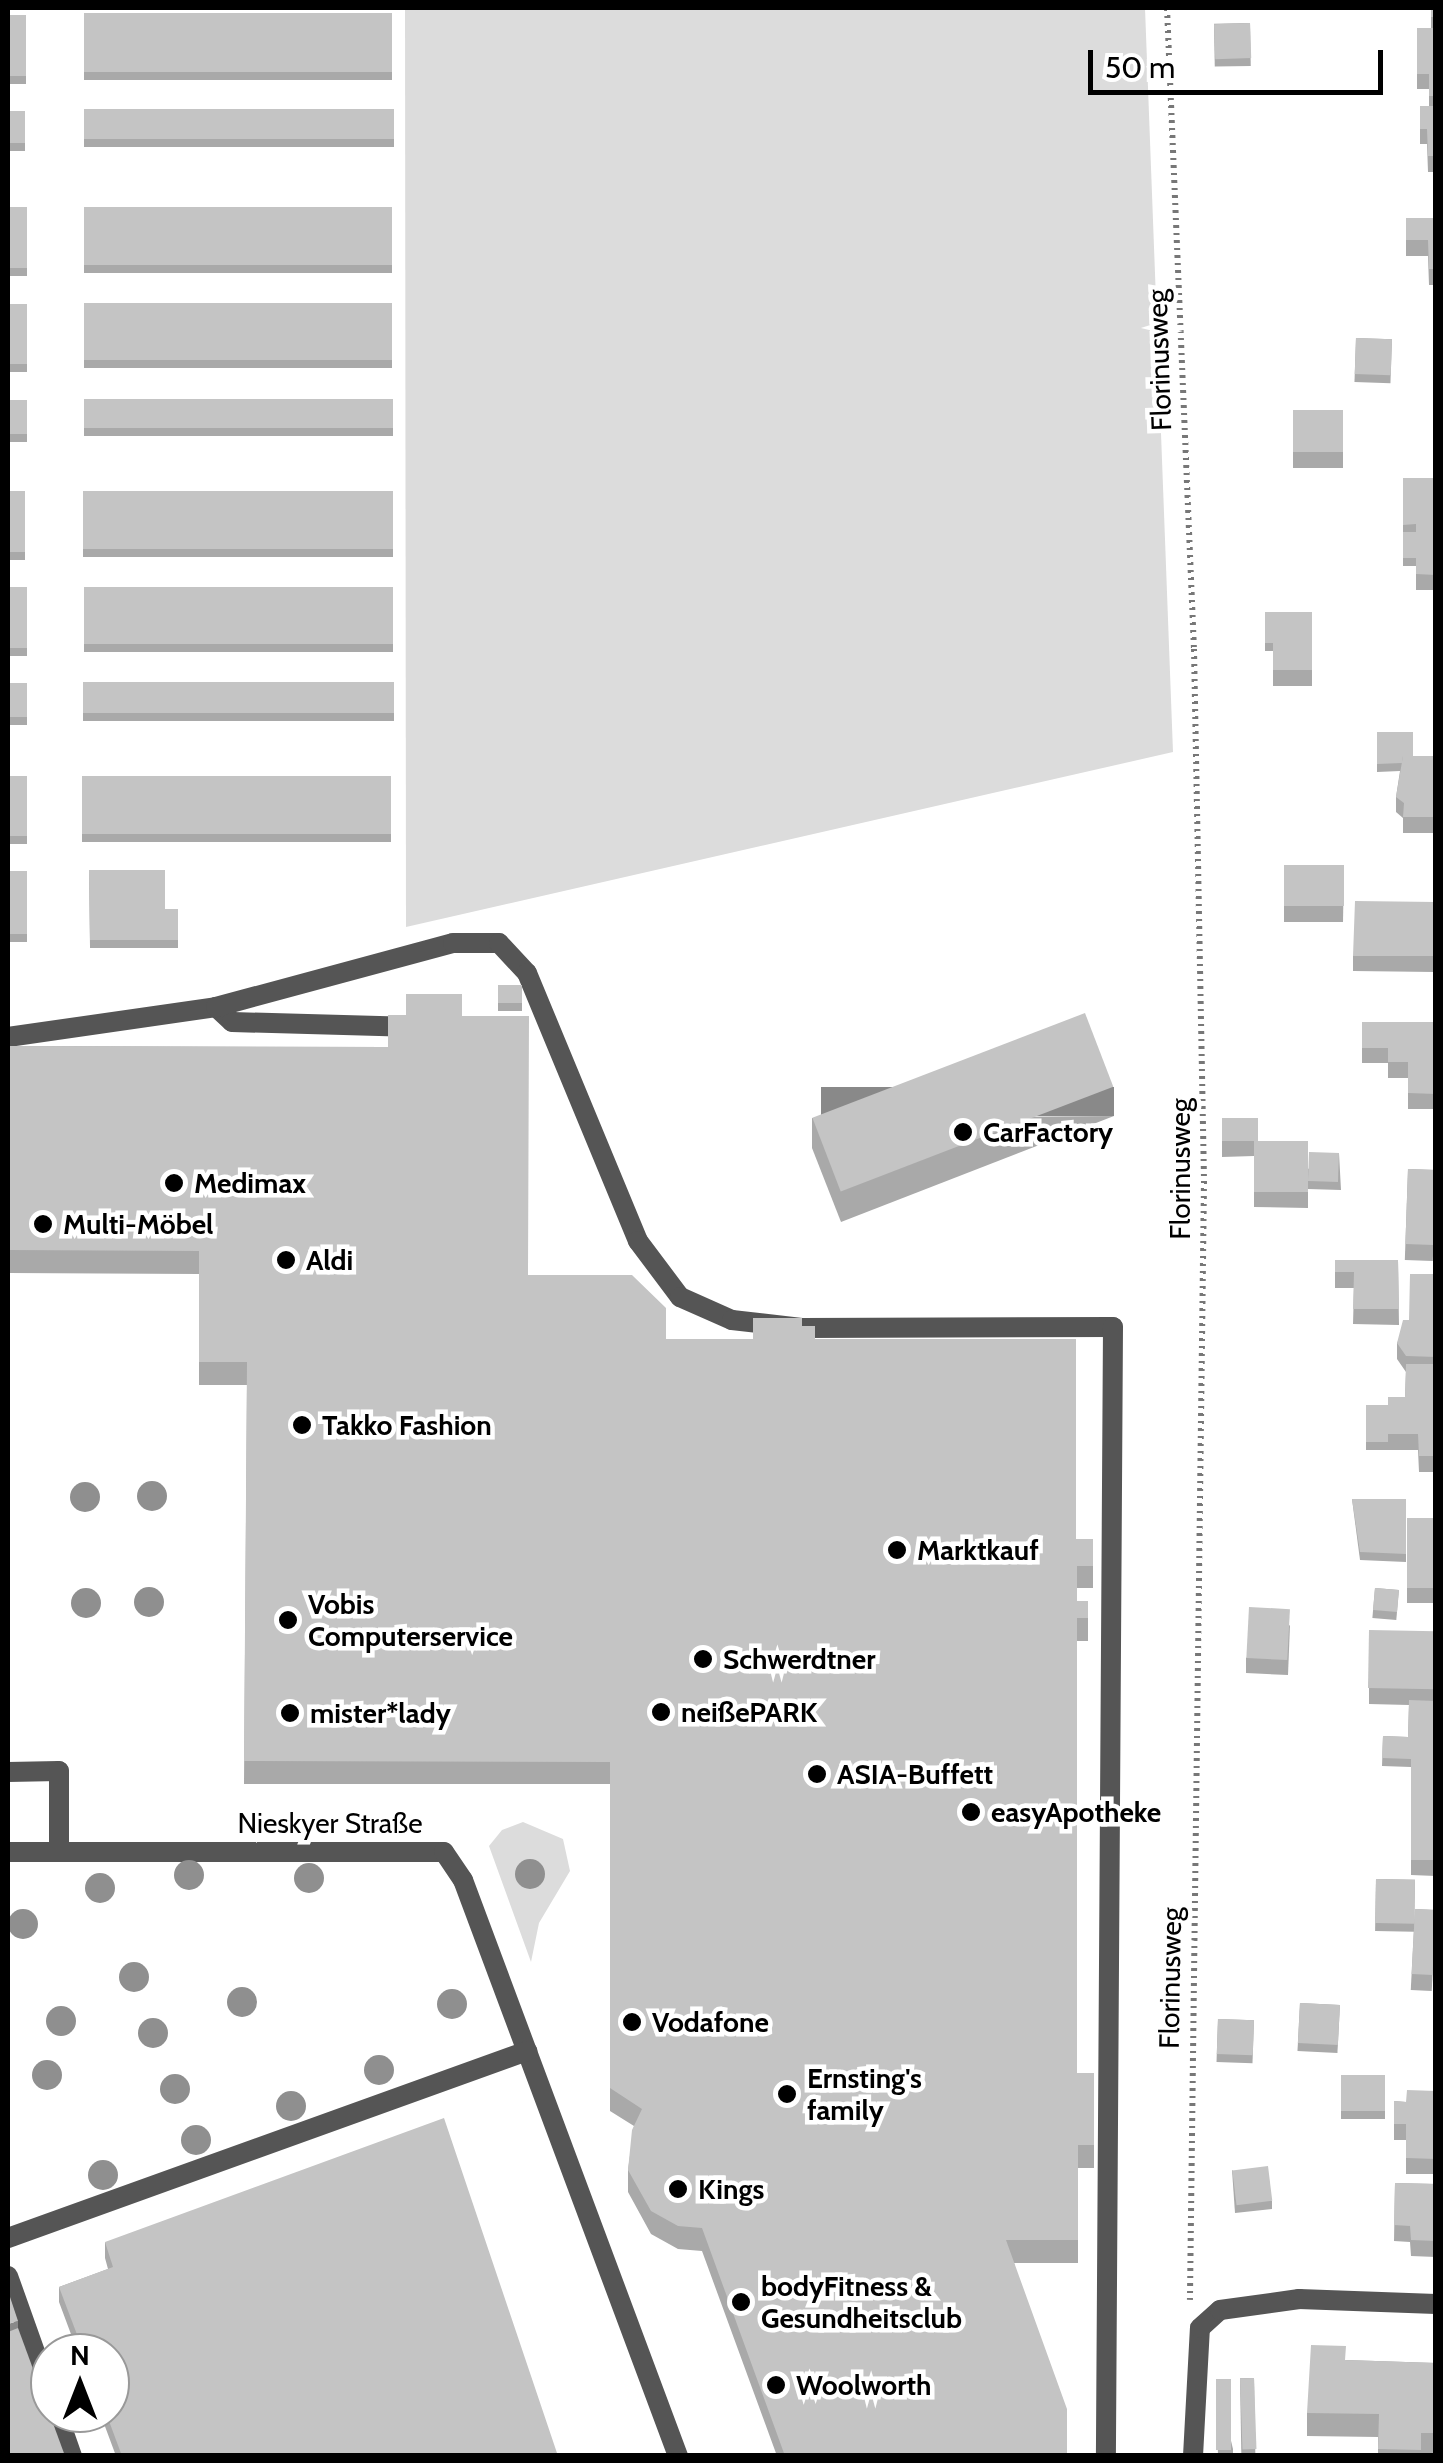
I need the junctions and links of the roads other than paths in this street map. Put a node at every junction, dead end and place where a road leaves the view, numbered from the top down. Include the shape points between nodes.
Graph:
1 (216, 1007) junction
2 (406, 1028) edge
3 (8, 1038) edge
4 (8, 1772) edge
5 (59, 1850) junction
6 (8, 1852) edge
7 (527, 2051) junction
8 (8, 2238) edge
9 (8, 2276) edge
10 (1436, 2304) edge
11 (30, 2338) edge
12 (678, 2456) edge
13 (1106, 2456) edge
14 (1193, 2456) edge

1 - 2 street via 232,1022
1 - 3 street
1 - 13 street via 453,943 499,943 527,972 638,1240 680,1298 732,1320 802,1328 1112,1327
4 - 5 street via 59,1772
5 - 6 street, Nieskyer Straße
5 - 7 street, Nieskyer Straße via 444,1852 463,1880
7 - 8 street
7 - 12 street, Nieskyer Straße
9 - 11 street
10 - 14 street via 1251,2302 1220,2310 1200,2328

